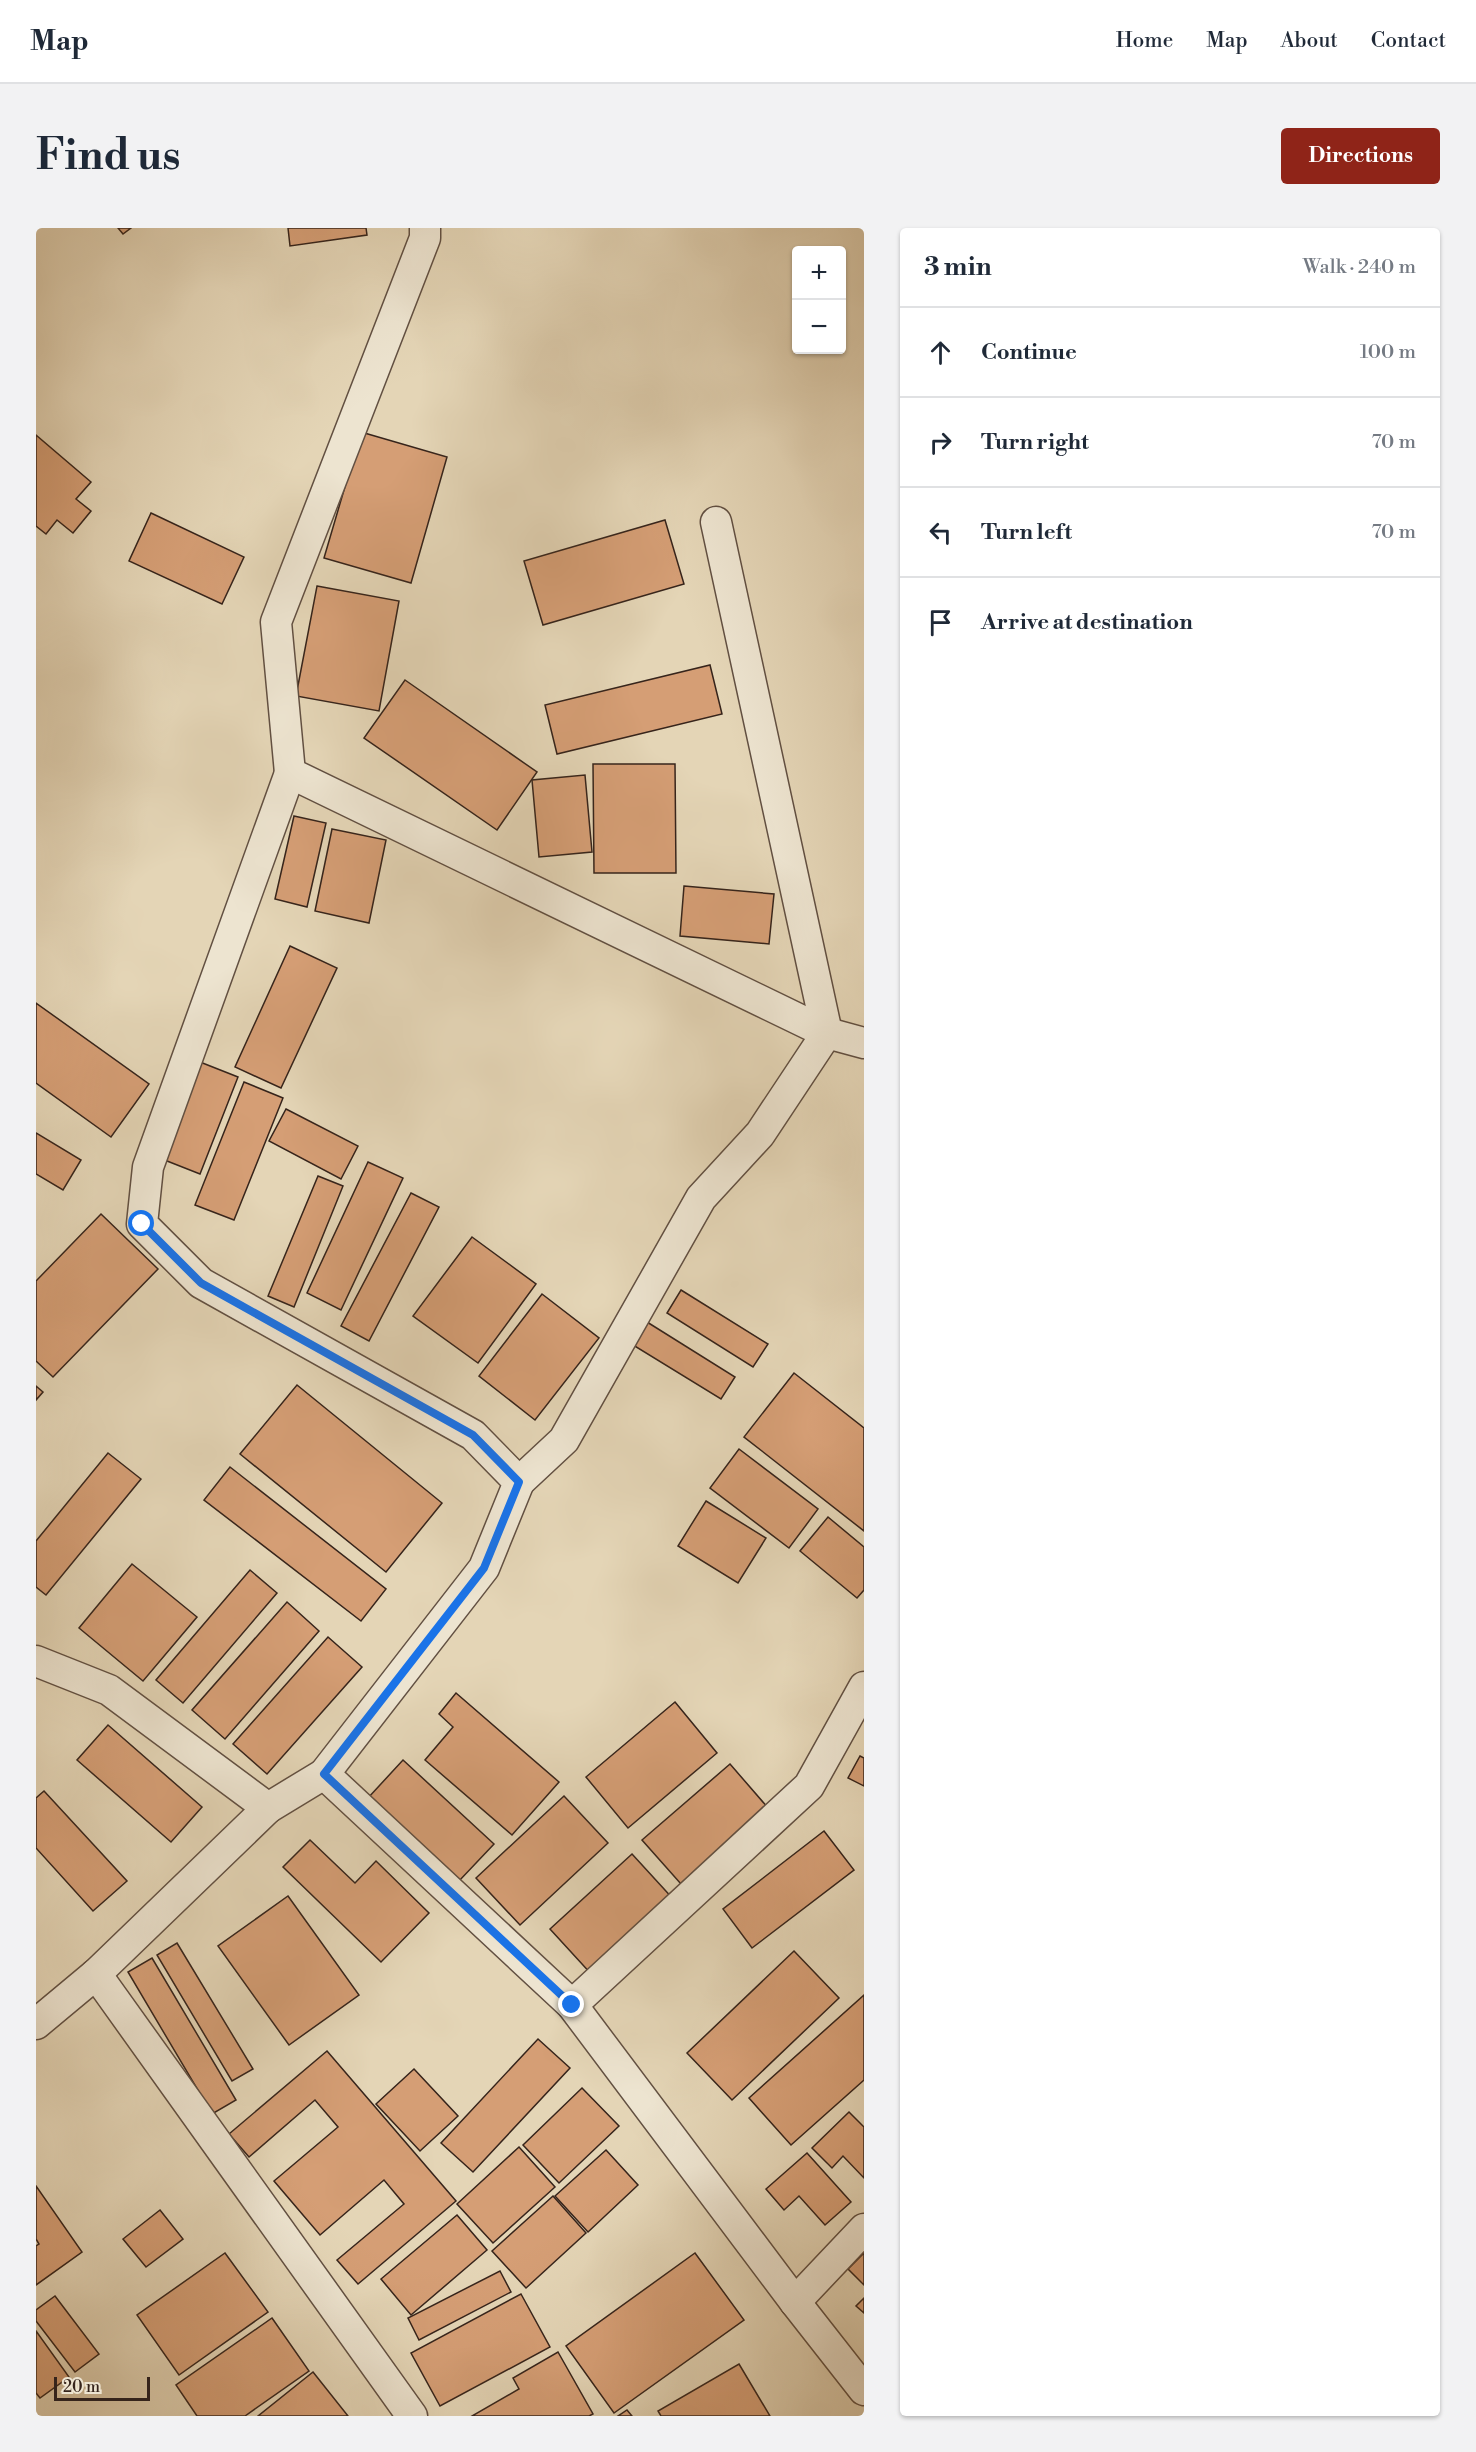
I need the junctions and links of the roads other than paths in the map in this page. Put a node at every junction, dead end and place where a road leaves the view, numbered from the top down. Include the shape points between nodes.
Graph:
1 (425, 228) edge
2 (716, 522) dead end
3 (290, 773) junction
4 (827, 1033) junction
5 (864, 1043) edge
6 (519, 1482) junction
7 (36, 1661) edge
8 (864, 1687) edge
9 (324, 1774) junction
10 (268, 1808) junction
11 (96, 1974) junction
12 (572, 2005) junction
13 (36, 2024) edge
14 (864, 2229) edge
15 (795, 2302) junction
16 (864, 2390) edge
17 (412, 2416) edge

1 - 3 street via 425,238 276,622
2 - 4 street
3 - 4 street
3 - 6 street via 148,1167 142,1224 201,1283 473,1435
4 - 5 street
4 - 6 street via 760,1134 701,1198 564,1440
6 - 9 street via 484,1568
7 - 10 street via 109,1690
8 - 12 street via 809,1786
9 - 10 street
9 - 12 street
10 - 11 street
11 - 13 street
11 - 17 street
12 - 15 street
14 - 15 street
15 - 16 street

